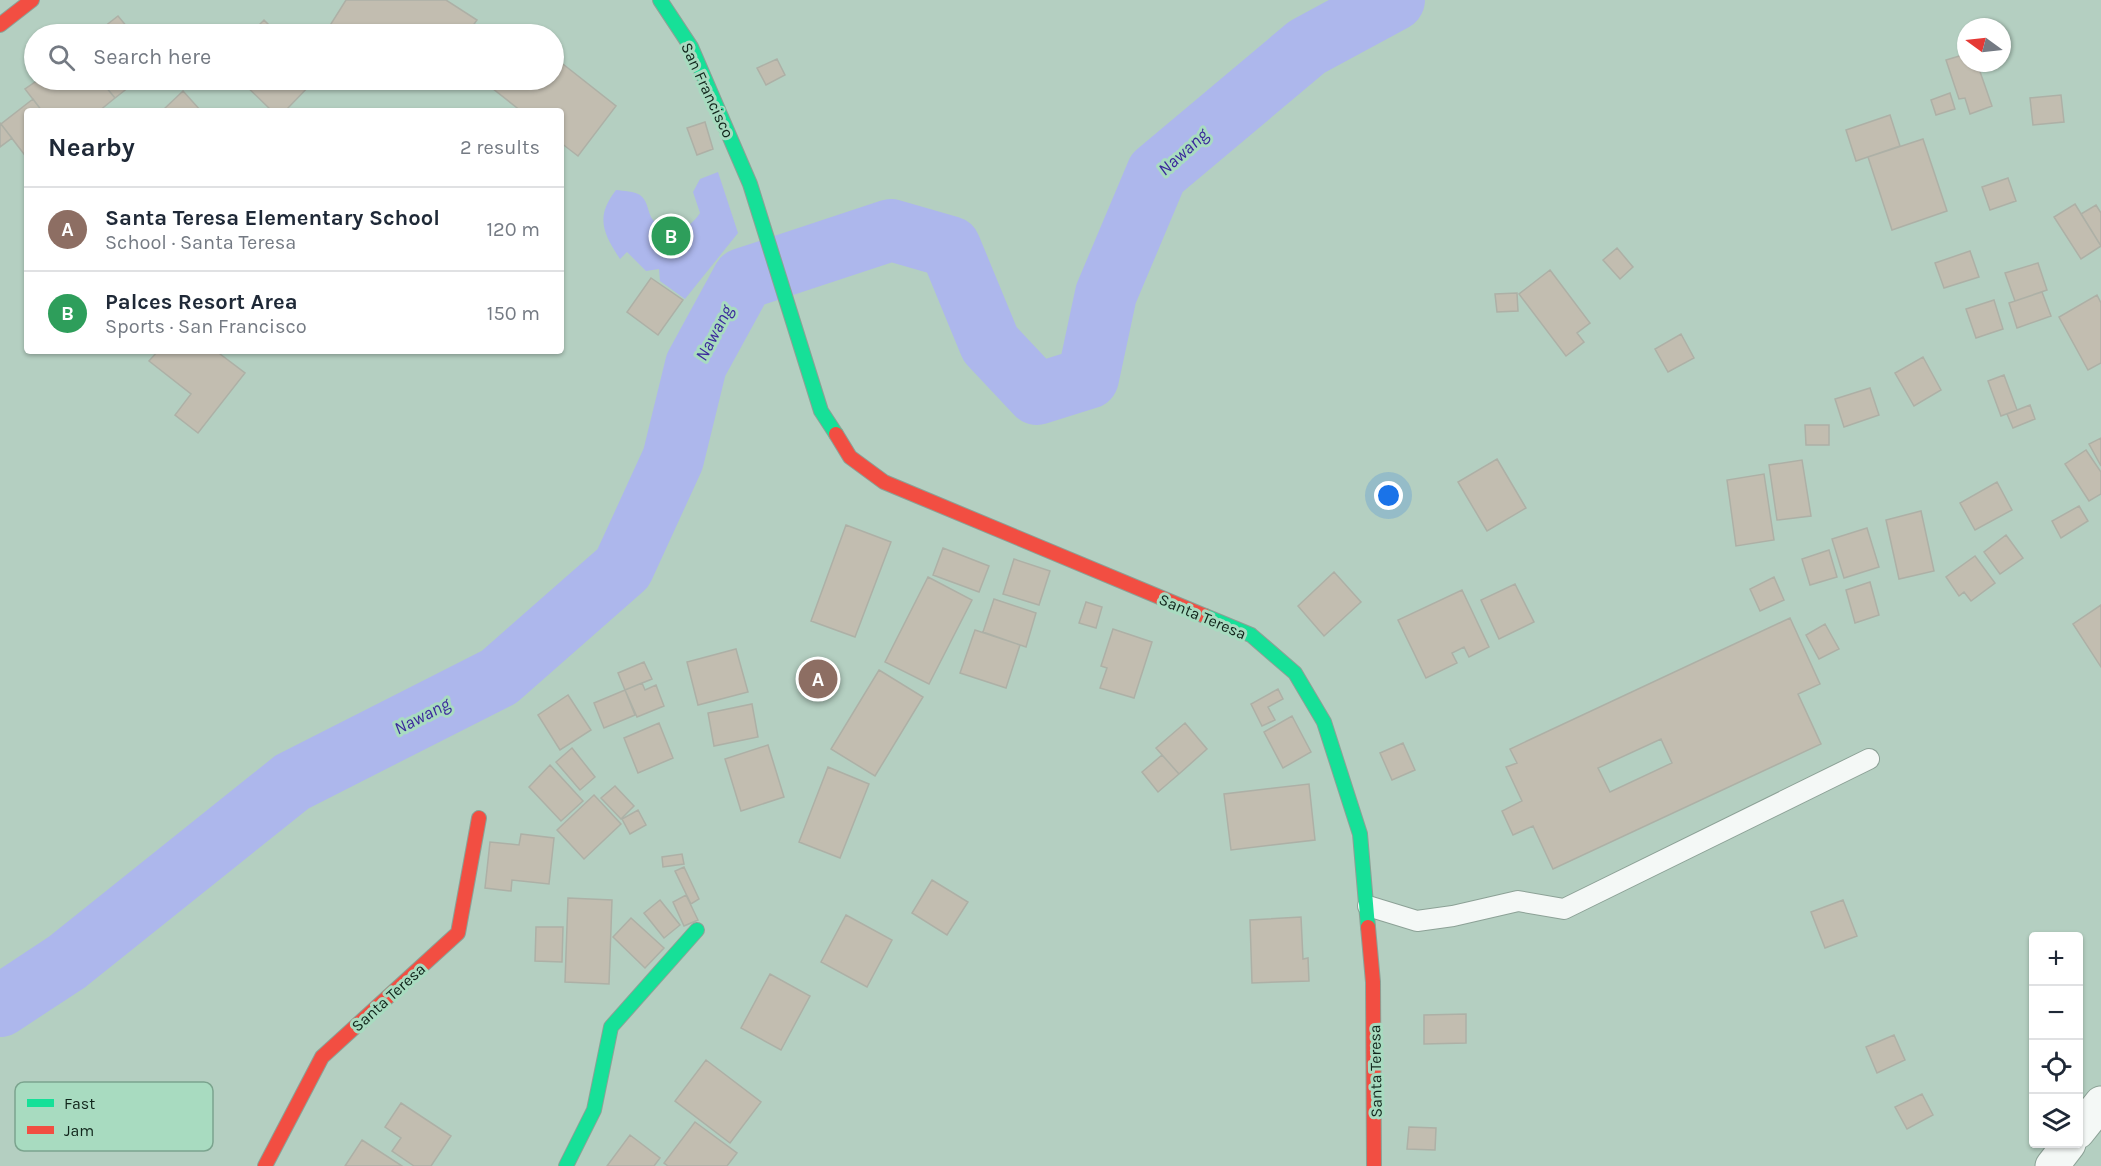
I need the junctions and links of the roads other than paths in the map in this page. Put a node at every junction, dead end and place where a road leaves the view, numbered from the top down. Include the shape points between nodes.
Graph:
1 (32, 0) edge
2 (660, 0) edge
3 (0, 25) edge
4 (802, 348) joint
5 (1869, 759) dead end
6 (479, 818) dead end
7 (1368, 906) junction
8 (697, 930) dead end
9 (2101, 1103) edge
10 (2083, 1127) edge
11 (2065, 1148) edge
12 (266, 1166) edge
13 (566, 1166) edge
14 (1374, 1166) edge
15 (2052, 1166) edge

1 - 3 street
2 - 4 street, San Francisco via 691,47 750,184
4 - 7 street, Santa Teresa via 821,411 850,457 884,482 1251,635 1295,673 1324,722 1360,834
5 - 7 lane via 1564,909 1518,901 1417,921
6 - 12 street, Santa Teresa via 458,933 322,1057
7 - 14 street, Santa Teresa via 1374,993
8 - 13 street via 611,1027 594,1110
9 - 10 street
11 - 15 street

